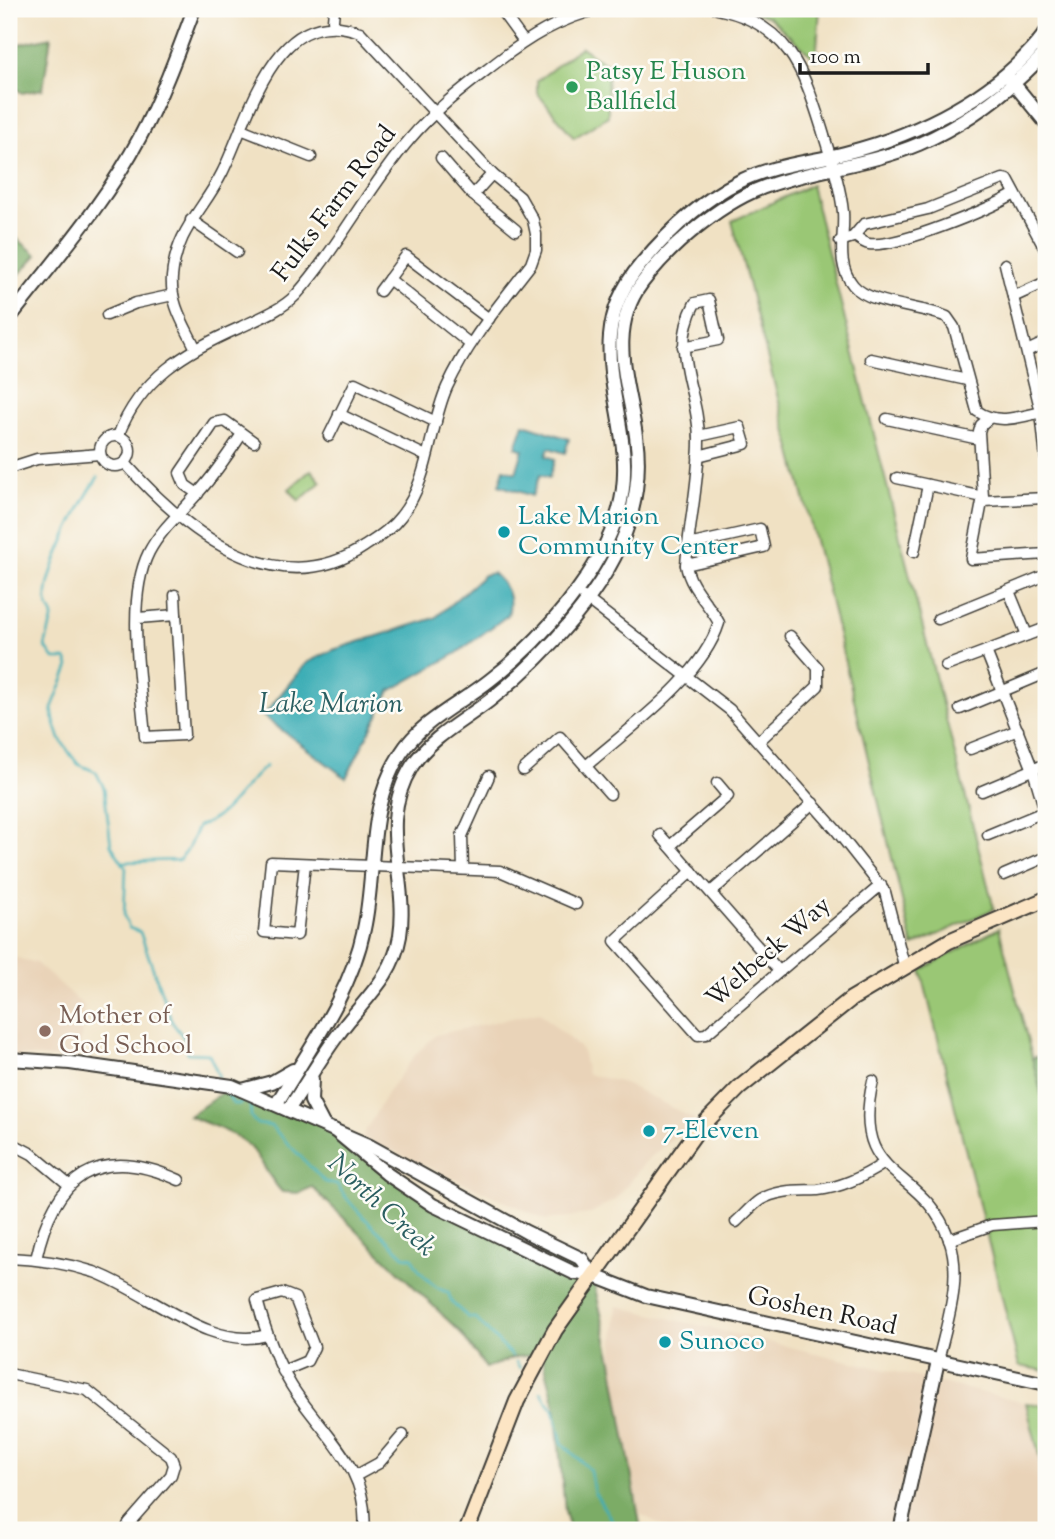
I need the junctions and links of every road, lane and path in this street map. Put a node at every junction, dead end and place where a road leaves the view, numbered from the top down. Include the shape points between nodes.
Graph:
1 (194, 9) edge
2 (334, 9) edge
3 (500, 9) edge
4 (600, 9) edge
5 (718, 9) edge
6 (333, 20) junction
7 (1046, 32) edge
8 (523, 42) junction
9 (1046, 52) edge
10 (1005, 73) junction
11 (1016, 85) junction
12 (436, 110) junction
13 (1046, 123) edge
14 (240, 129) junction
15 (311, 157) dead end
16 (441, 158) dead end
17 (832, 162) junction
18 (492, 174) junction
19 (1015, 194) junction
20 (472, 195) junction
21 (191, 220) junction
22 (516, 230) dead end
23 (855, 236) junction
24 (840, 241) junction
25 (237, 251) dead end
26 (1046, 251) edge
27 (1005, 264) dead end
28 (389, 279) junction
29 (1046, 282) edge
30 (380, 291) dead end
31 (173, 296) junction
32 (1013, 297) junction
33 (107, 315) dead end
34 (9, 319) edge
35 (489, 319) junction
36 (1046, 342) edge
37 (470, 344) junction
38 (683, 346) junction
39 (195, 347) junction
40 (1027, 351) junction
41 (872, 359) dead end
42 (967, 380) junction
43 (1044, 411) edge
44 (339, 414) junction
45 (887, 419) dead end
46 (988, 419) junction
47 (436, 422) junction
48 (242, 434) junction
49 (118, 436) junction
50 (329, 436) dead end
51 (699, 436) junction
52 (979, 439) junction
53 (254, 442) dead end
54 (100, 454) junction
55 (426, 456) junction
56 (698, 456) junction
57 (1046, 459) edge
58 (125, 463) junction
59 (9, 468) edge
60 (897, 478) dead end
61 (928, 485) junction
62 (198, 494) junction
63 (1046, 498) edge
64 (983, 499) junction
65 (176, 514) junction
66 (688, 545) junction
67 (914, 552) dead end
68 (1046, 555) edge
69 (686, 565) junction
70 (1046, 575) edge
71 (1009, 590) junction
72 (575, 591) junction
73 (175, 596) dead end
74 (588, 600) junction
75 (176, 615) junction
76 (138, 618) junction
77 (938, 619) dead end
78 (1046, 628) edge
79 (1027, 635) junction
80 (790, 636) dead end
81 (986, 651) junction
82 (946, 667) dead end
83 (1046, 675) edge
84 (685, 677) junction
85 (1002, 690) junction
86 (960, 709) dead end
87 (1018, 730) junction
88 (759, 741) junction
89 (970, 749) dead end
90 (1046, 764) edge
91 (586, 766) junction
92 (523, 770) dead end
93 (1033, 770) junction
94 (489, 776) dead end
95 (717, 783) dead end
96 (982, 791) dead end
97 (610, 794) dead end
98 (813, 803) junction
99 (1046, 812) edge
100 (660, 835) dead end
101 (988, 835) dead end
102 (670, 846) junction
103 (1046, 857) edge
104 (305, 864) junction
105 (371, 864) junction
106 (396, 867) junction
107 (463, 869) junction
108 (692, 871) junction
109 (1004, 875) dead end
110 (881, 885) junction
111 (711, 892) junction
112 (1046, 899) edge
113 (576, 904) dead end
114 (904, 965) junction
115 (779, 971) junction
116 (9, 1059) edge
117 (301, 1063) junction
118 (312, 1076) junction
119 (873, 1081) dead end
120 (242, 1090) junction
121 (282, 1106) junction
122 (328, 1127) junction
123 (9, 1142) edge
124 (883, 1164) junction
125 (179, 1180) dead end
126 (69, 1185) junction
127 (1046, 1220) edge
128 (736, 1222) dead end
129 (949, 1240) junction
130 (9, 1258) edge
131 (36, 1259) junction
132 (592, 1275) junction
133 (267, 1335) junction
134 (939, 1361) junction
135 (284, 1371) junction
136 (9, 1374) edge
137 (1046, 1384) edge
138 (403, 1435) dead end
139 (357, 1475) junction
140 (126, 1530) edge
141 (364, 1530) edge
142 (467, 1530) edge
143 (900, 1530) edge

1 - 34 street via 140,137 107,189
2 - 6 street
3 - 8 street
4 - 8 street, Fulks Farm Road via 552,25
5 - 17 street via 756,22 793,55 806,76
6 - 12 street via 360,32
6 - 14 street via 299,24 287,33 273,52
7 - 10 street
8 - 12 street, Fulks Farm Road
9 - 11 street
10 - 11 street
10 - 17 street via 935,121
11 - 13 street
11 - 17 street via 959,124 918,144 881,158
12 - 18 street
12 - 39 street, Fulks Farm Road via 295,295 264,316
14 - 15 street
14 - 21 street via 223,172
16 - 20 street
17 - 24 street via 843,214
17 - 72 street via 758,174 712,197 663,241 625,288 612,320 608,355 624,448 620,504 611,534
17 - 74 street via 771,184 709,217 662,261 635,295 621,352 636,435 637,484 620,547
18 - 20 street
18 - 35 street via 527,207 536,250 531,264
19 - 23 street via 929,232 872,244
19 - 23 street via 1003,178 928,209 864,224
19 - 26 street
20 - 22 street
21 - 25 street
21 - 31 street via 175,255
23 - 24 street
24 - 42 street via 851,283 864,295 947,317 954,327
27 - 32 street
28 - 30 street
28 - 35 street via 406,256
28 - 37 street
29 - 32 street
31 - 33 street via 136,303
31 - 39 street
32 - 40 street
35 - 37 street
36 - 40 street
37 - 47 street via 446,389
38 - 38 street via 695,303 709,300 718,340
38 - 51 street
39 - 49 street, Fulks Farm Road via 153,380
40 - 43 street
41 - 42 street
42 - 46 street via 977,411
43 - 46 street
43 - 57 street
44 - 47 street via 355,383
44 - 50 street
44 - 55 street
45 - 52 street
46 - 52 street via 981,425
47 - 55 street
48 - 53 street
48 - 62 street
48 - 62 street via 225,421 214,423 180,473 185,485
49 - 54 street via 104,441
49 - 58 street via 129,446
51 - 56 street
51 - 56 street via 740,427 744,444
52 - 64 street
54 - 58 street via 109,465
54 - 59 street via 37,459
55 - 65 street via 415,495 401,516 378,538 330,565 308,569 267,565 217,543
56 - 66 street
58 - 65 street
60 - 61 street
61 - 64 street
61 - 67 street
62 - 65 street
63 - 64 street
64 - 68 street via 971,559
65 - 76 street via 149,552 140,578
66 - 69 street
66 - 69 street via 760,529 764,547
69 - 84 street via 719,623 715,636
70 - 71 street
71 - 77 street
71 - 79 street
72 - 74 street
72 - 105 street via 510,663 429,723 400,754 382,792
73 - 75 street
74 - 84 street
74 - 106 street via 520,675 438,739 411,768 395,815
75 - 76 street
75 - 76 street via 184,735 164,739 145,737
78 - 79 street
79 - 81 street
80 - 88 street via 818,668 818,686
81 - 82 street
81 - 85 street
83 - 85 street
84 - 88 street via 730,710
84 - 91 street
85 - 86 street
85 - 87 street
87 - 89 street
87 - 93 street
88 - 98 street
90 - 93 street
91 - 92 street via 560,737
91 - 97 street
93 - 96 street
93 - 99 street
94 - 107 street via 463,836
95 - 102 street via 728,796
98 - 110 street
98 - 111 street
99 - 101 street
100 - 102 street
102 - 108 street
103 - 109 street
104 - 104 street via 297,935 264,932 271,862
104 - 105 street
105 - 106 street
105 - 117 street via 365,928 354,965
106 - 107 street
106 - 118 street via 400,935 390,969 341,1030
107 - 113 street via 499,870
108 - 111 street
108 - 115 street, Welbeck Way via 615,941 698,1035 706,1034
110 - 114 street
110 - 115 street, Welbeck Way
111 - 115 street
112 - 114 main road
114 - 132 main road via 817,1025 717,1109
116 - 120 street, Goshen Road via 208,1081
117 - 120 street via 286,1077
117 - 121 street
118 - 121 street
118 - 122 street via 311,1101
119 - 124 street via 866,1123
120 - 121 street, Goshen Road
121 - 122 street, Goshen Road
122 - 132 street, Goshen Road via 582,1259
122 - 132 street, Goshen Road via 433,1205 574,1273
123 - 126 street via 32,1154
124 - 128 street via 848,1183 770,1196
124 - 129 street via 927,1202
125 - 126 street via 140,1165 116,1164 96,1169
126 - 131 street via 49,1213
127 - 129 street via 992,1225
129 - 134 street via 954,1286
130 - 131 street
131 - 133 street via 119,1283 208,1332 242,1340
132 - 134 street, Goshen Road via 646,1296
132 - 142 main road via 555,1330 517,1401
133 - 135 street
133 - 135 street via 257,1300 277,1293 292,1295 313,1342 310,1359
134 - 137 street, Goshen Road
134 - 143 street
135 - 139 street
136 - 140 street via 87,1390 171,1457 171,1475
138 - 139 street via 379,1463
139 - 141 street

